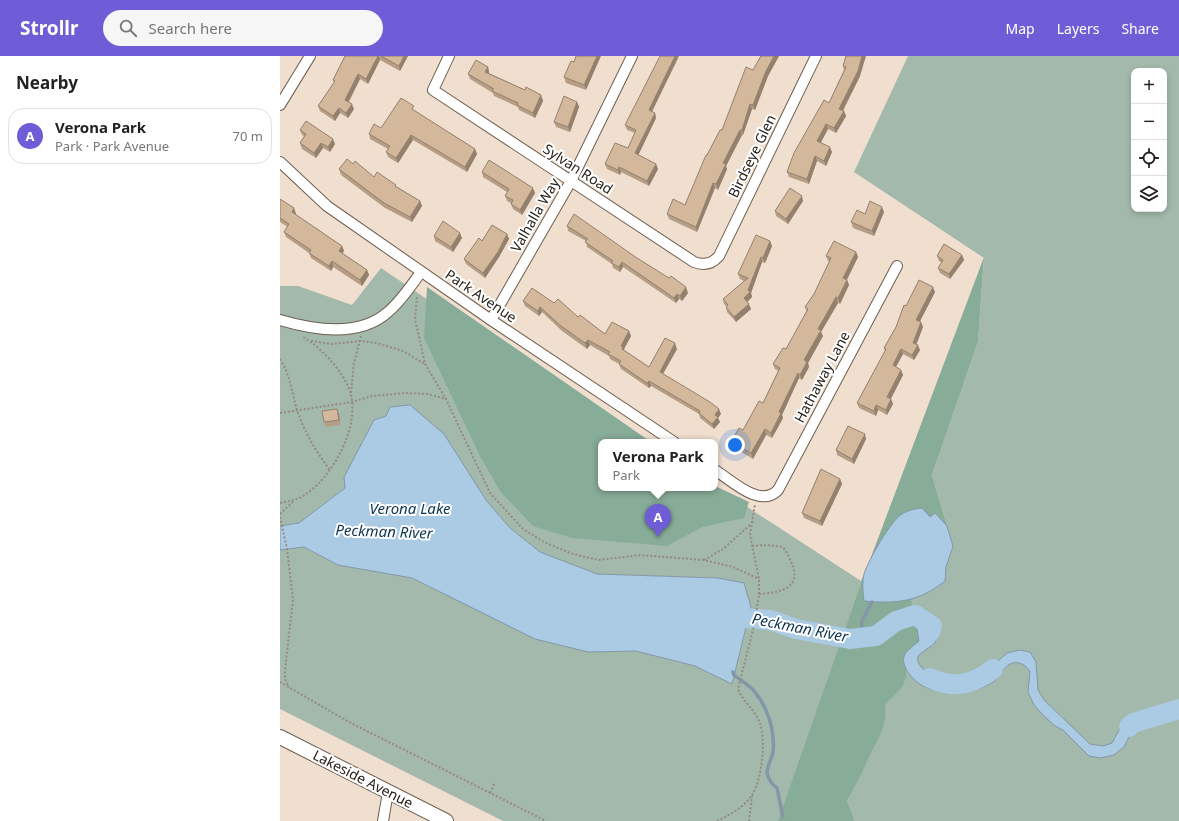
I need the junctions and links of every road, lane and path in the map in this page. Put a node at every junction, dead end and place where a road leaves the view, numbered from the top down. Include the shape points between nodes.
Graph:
1 (310, 56) edge
2 (450, 56) edge
3 (632, 56) edge
4 (816, 56) edge
5 (280, 105) edge
6 (280, 162) edge
7 (571, 181) junction
8 (708, 263) joint
9 (897, 266) dead end
10 (422, 272) junction
11 (417, 293) dead end
12 (280, 320) edge
13 (491, 320) junction
14 (362, 326) junction
15 (298, 334) dead end
16 (310, 341) junction
17 (361, 341) junction
18 (280, 359) edge
19 (425, 364) junction
20 (351, 394) junction
21 (446, 399) junction
22 (352, 402) junction
23 (298, 410) junction
24 (280, 414) edge
25 (670, 439) edge
26 (330, 470) junction
27 (718, 472) edge
28 (762, 497) junction
29 (295, 500) junction
30 (280, 503) edge
31 (280, 514) edge
32 (280, 517) edge
33 (751, 524) junction
34 (752, 546) junction
35 (704, 560) junction
36 (759, 579) junction
37 (759, 594) junction
38 (280, 682) edge
39 (289, 687) junction
40 (280, 737) edge
41 (495, 782) dead end
42 (388, 792) junction
43 (490, 793) junction
44 (752, 795) junction
45 (383, 821) edge
46 (446, 821) edge
47 (546, 821) edge
48 (718, 821) edge
49 (749, 821) edge

1 - 5 street
2 - 7 street, Sylvan Road via 433,90
3 - 7 street, Valhalla Way
4 - 8 street, Birdseye Glen via 719,256
6 - 10 street, Park Avenue via 327,206
7 - 8 street, Sylvan Road via 694,262
7 - 13 street, Valhalla Way
9 - 28 street, Hathaway Lane via 778,490
10 - 13 street, Park Avenue
10 - 14 street via 388,313
11 - 19 path via 415,319
12 - 14 street via 321,329
13 - 25 street, Park Avenue
14 - 17 path
15 - 16 path
16 - 17 path via 332,344
16 - 20 path via 328,358
17 - 19 path via 391,347
17 - 20 path via 354,363
18 - 23 path
19 - 21 path
20 - 22 path
21 - 22 path via 428,394 406,393 372,396
21 - 35 path via 490,493 523,529 544,542 570,553 599,560 640,554
22 - 23 path
22 - 26 path via 347,434
23 - 24 path
23 - 26 path via 318,454
26 - 29 path via 314,488
27 - 28 street
28 - 33 path
29 - 30 path
29 - 31 path
32 - 39 path via 293,600 285,670 285,679
33 - 34 path
33 - 35 path via 724,549
34 - 36 path
34 - 37 path via 767,544 783,547 795,570 788,588 774,593
35 - 36 path via 733,567
36 - 37 path
37 - 44 path via 758,608 739,685 739,691 760,723 763,740 761,766
38 - 39 path
39 - 43 path via 349,722
40 - 42 main road, Lakeside Avenue
41 - 43 path
42 - 45 street
42 - 46 main road, Lakeside Avenue
43 - 47 path
44 - 48 path via 734,812
44 - 49 path

